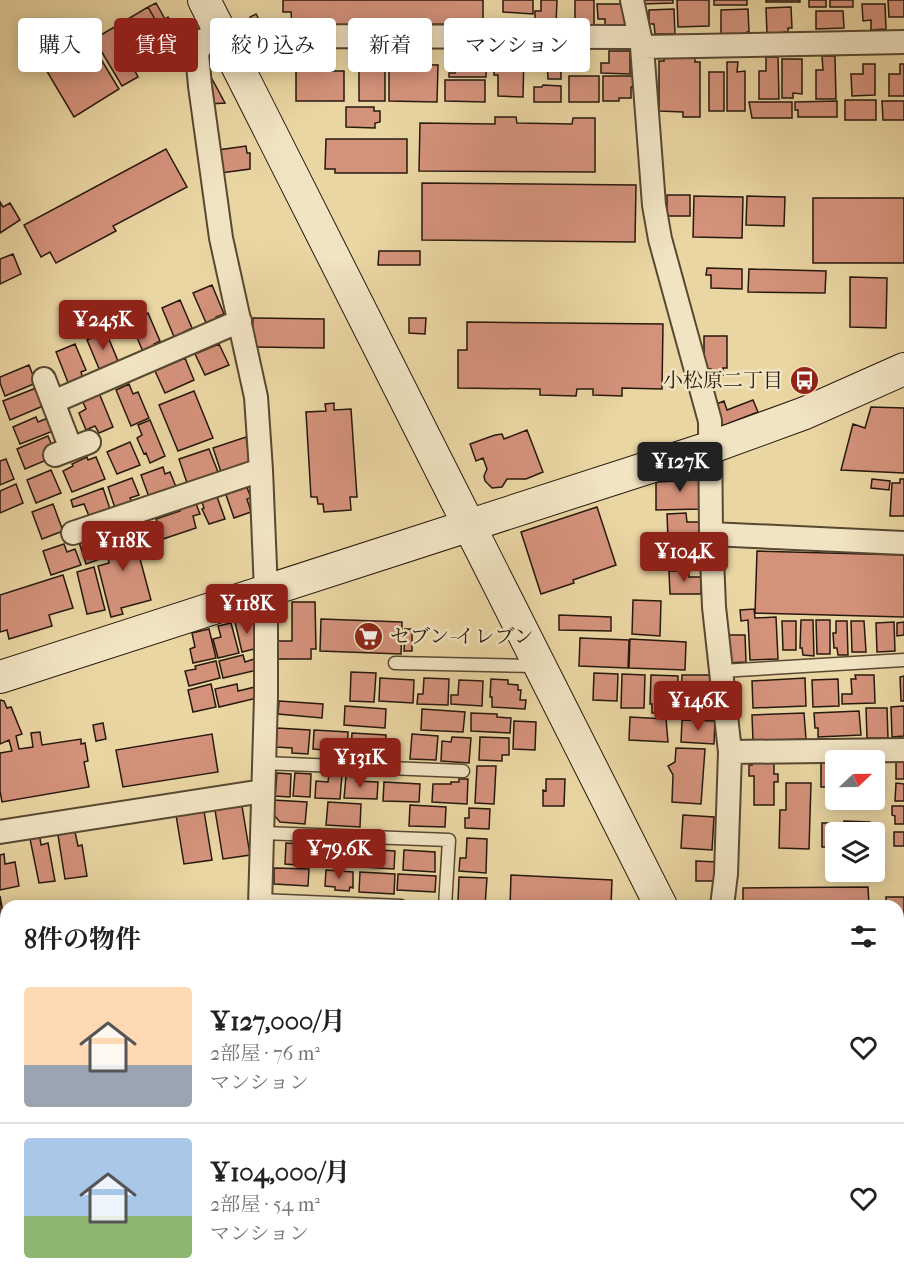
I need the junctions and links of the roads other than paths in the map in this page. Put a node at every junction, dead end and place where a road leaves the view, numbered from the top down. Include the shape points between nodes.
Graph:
1 (204, 0) edge
2 (632, 0) edge
3 (213, 18) edge
4 (210, 38) edge
5 (336, 38) edge
6 (641, 42) junction
7 (904, 42) edge
8 (240, 72) edge
9 (240, 321) junction
10 (904, 369) edge
11 (44, 380) dead end
12 (53, 402) junction
13 (709, 448) junction
14 (72, 449) dead end
15 (261, 470) junction
16 (470, 525) junction
17 (73, 533) dead end
18 (711, 534) junction
19 (904, 543) edge
20 (266, 591) junction
21 (904, 660) edge
22 (395, 663) dead end
23 (541, 666) junction
24 (721, 670) junction
25 (0, 677) edge
26 (904, 750) edge
27 (730, 752) junction
28 (263, 763) junction
29 (463, 771) dead end
30 (262, 791) junction
31 (0, 832) edge
32 (262, 833) junction
33 (260, 900) edge
34 (445, 900) edge
35 (659, 900) edge
36 (723, 900) edge

1 - 3 street
2 - 6 street
4 - 9 street via 205,39 197,53 200,86 221,238
5 - 6 street
6 - 7 street
6 - 13 street via 654,205 710,421
8 - 16 street
9 - 12 street via 127,358
9 - 15 street via 256,397
10 - 13 street via 805,413
11 - 12 street
12 - 14 street
13 - 16 street
13 - 18 street
15 - 17 street
15 - 20 street
16 - 20 street
16 - 23 street
18 - 19 street
18 - 24 street
20 - 25 street
20 - 28 street
21 - 24 lane
22 - 23 lane
23 - 35 street
24 - 27 street
26 - 27 street
27 - 36 street
28 - 29 lane
28 - 30 street
30 - 31 street
30 - 32 street
32 - 33 street
32 - 34 lane via 449,840

